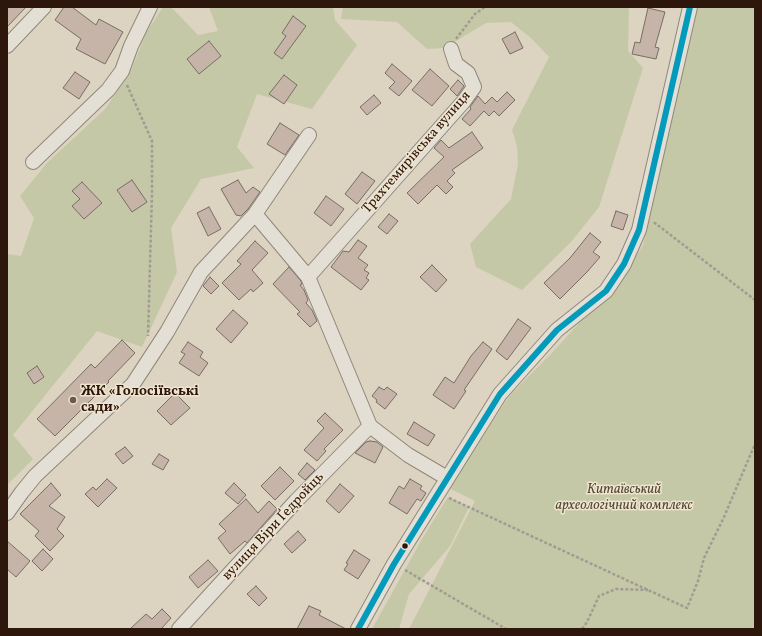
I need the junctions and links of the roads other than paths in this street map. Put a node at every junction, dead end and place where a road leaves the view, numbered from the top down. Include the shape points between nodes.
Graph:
1 (44, 7) edge
2 (150, 7) edge
3 (690, 7) edge
4 (7, 46) edge
5 (451, 50) road end
6 (308, 135) dead end
7 (33, 162) dead end
8 (255, 214) junction
9 (308, 277) junction
10 (370, 426) junction
11 (447, 478) junction
12 (7, 513) edge
13 (179, 629) edge
14 (358, 629) edge

1 - 4 street
2 - 7 street via 122,71 108,90
3 - 11 street via 639,230 624,264 606,292 557,330 500,394
5 - 9 street, Трахтемирівська вулиця via 456,64 468,73 474,87
6 - 8 street
8 - 9 street
8 - 12 street via 201,272 133,384 35,476
9 - 10 street
10 - 11 street via 408,455
10 - 13 street, вулиця Віри Ґедройць via 296,501
11 - 14 street

